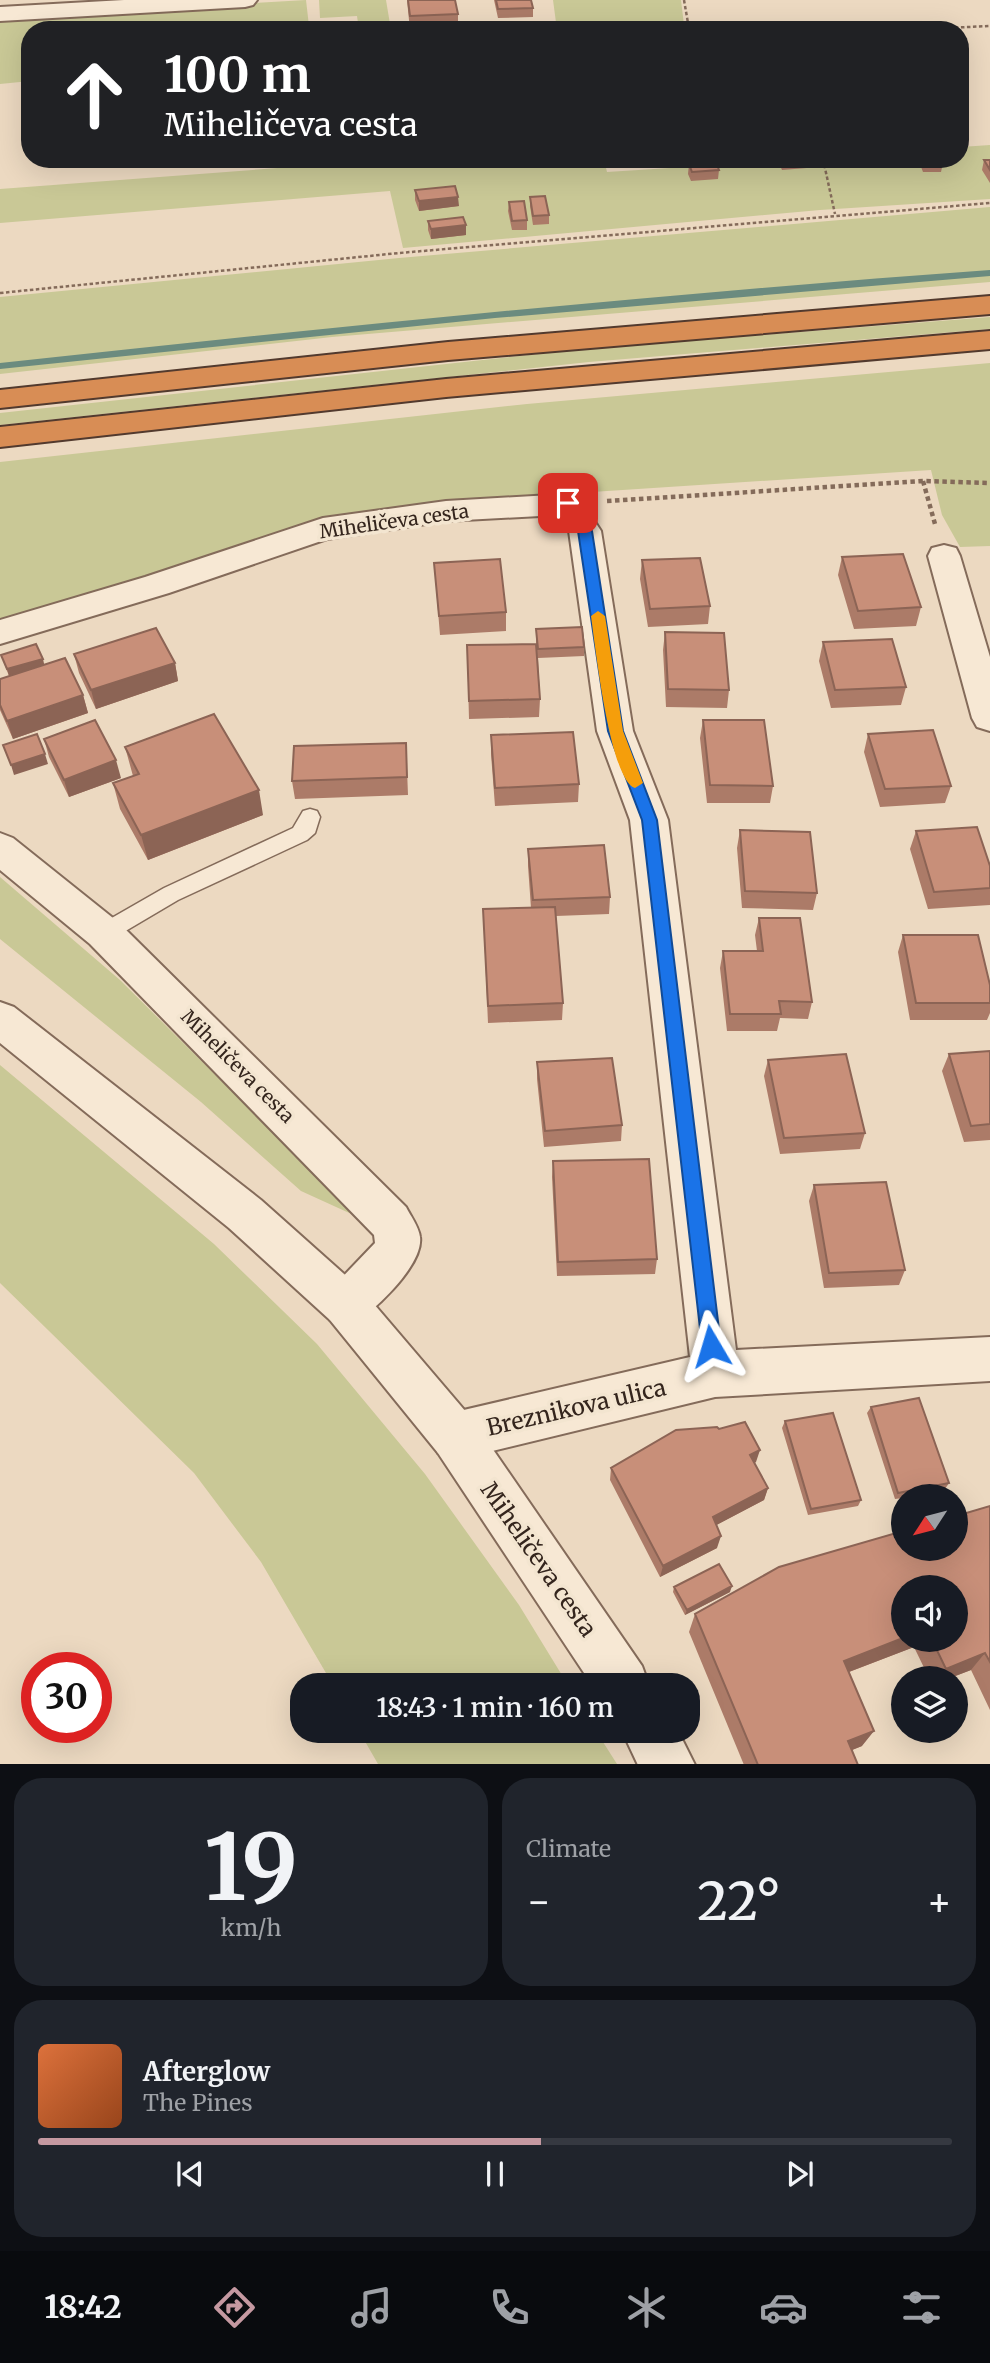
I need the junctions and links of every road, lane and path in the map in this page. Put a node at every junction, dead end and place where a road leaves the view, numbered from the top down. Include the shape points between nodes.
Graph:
1 (245, 0) edge
2 (684, 0) edge
3 (0, 14) edge
4 (688, 21) edge
5 (990, 26) edge
6 (969, 27) edge
7 (825, 168) edge
8 (990, 203) edge
9 (835, 214) junction
10 (0, 293) edge
11 (990, 305) edge
12 (990, 340) edge
13 (0, 398) edge
14 (0, 437) edge
15 (923, 481) junction
16 (990, 483) edge
17 (568, 503) junction
18 (944, 556) joint
19 (0, 632) edge
20 (990, 718) edge
21 (310, 817) dead end
22 (0, 848) edge
23 (104, 933) junction
24 (0, 1019) edge
25 (346, 1305) junction
26 (990, 1359) edge
27 (715, 1374) junction
28 (455, 1436) junction
29 (615, 1673) edge
30 (656, 1743) edge
31 (667, 1764) edge

1 - 3 street
2 - 4 path
5 - 6 path
7 - 9 path
8 - 9 path
9 - 10 path
11 - 13 highway via 448,351
12 - 14 highway via 459,387
15 - 16 path
15 - 17 path
15 - 18 path
17 - 19 street, Miheličeva cesta via 446,511 323,529
17 - 27 street via 585,531 615,731 649,820
18 - 20 street
21 - 23 lane via 300,834 171,894
22 - 23 street, Miheličeva cesta
23 - 25 street, Miheličeva cesta via 390,1221 398,1236 396,1252
24 - 25 street, Miheličeva cesta via 245,1214
25 - 28 street, Miheličeva cesta
26 - 27 street, Breznikova ulica
27 - 28 street, Breznikova ulica
28 - 29 street, Miheličeva cesta
30 - 31 street

